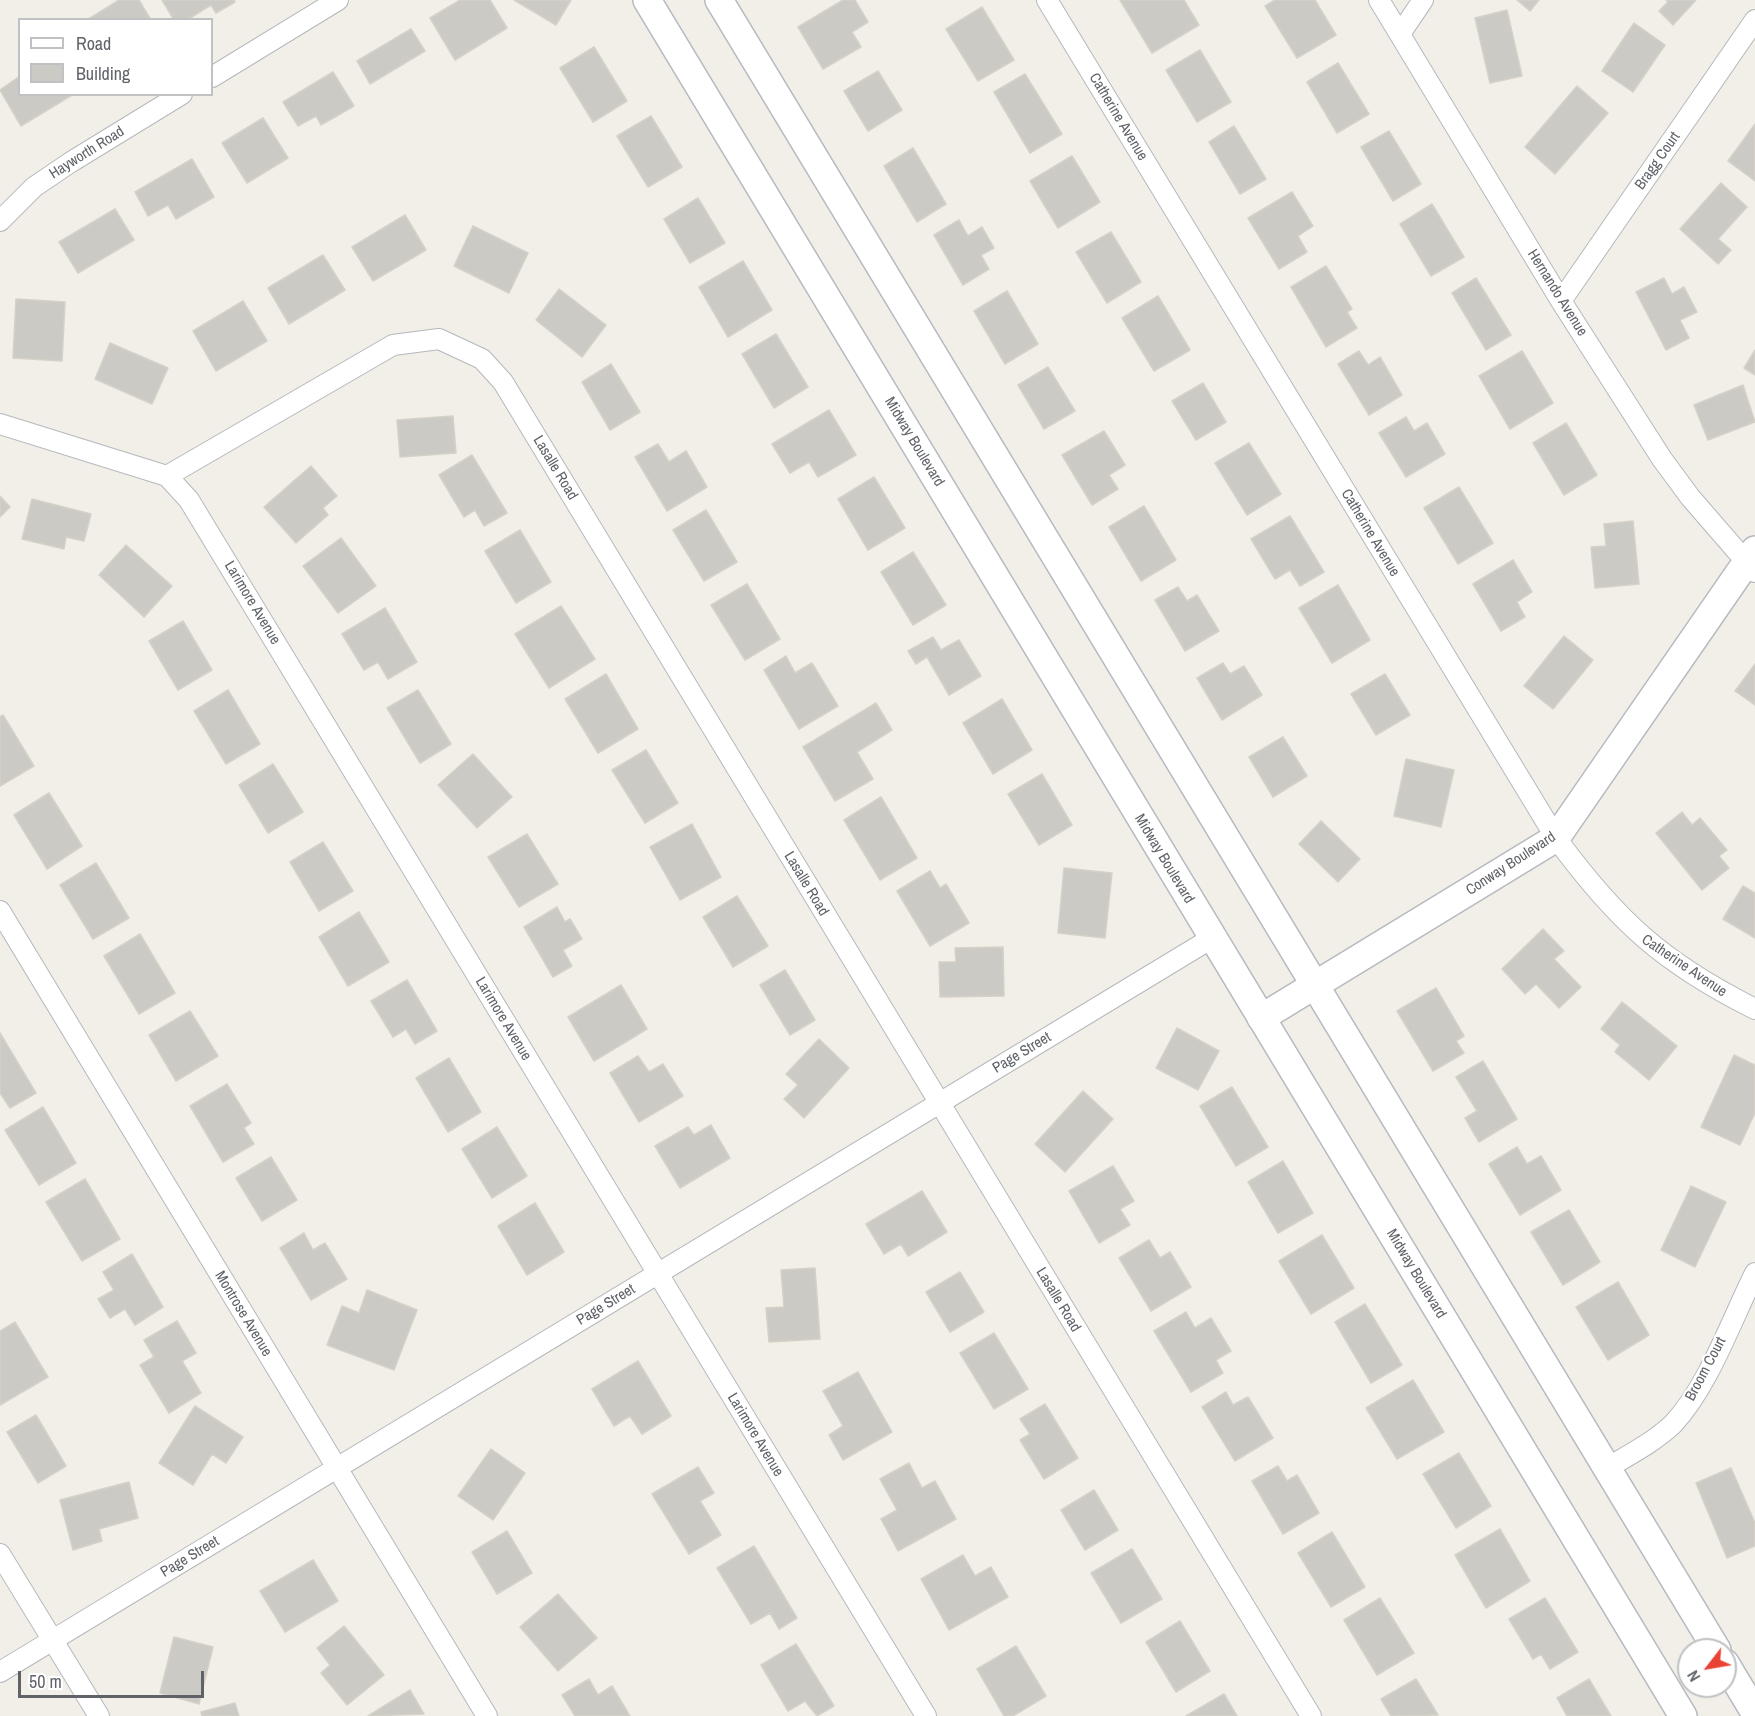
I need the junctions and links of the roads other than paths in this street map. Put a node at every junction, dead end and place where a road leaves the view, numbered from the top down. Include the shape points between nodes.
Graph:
1 (338, 0) edge
2 (647, 0) edge
3 (719, 0) edge
4 (1047, 0) edge
5 (1379, 0) edge
6 (1424, 0) edge
7 (1755, 20) edge
8 (1400, 34) junction
9 (213, 76) edge
10 (179, 96) edge
11 (0, 221) edge
12 (1561, 301) junction
13 (0, 424) edge
14 (167, 476) junction
15 (1752, 562) edge
16 (1556, 838) junction
17 (0, 911) edge
18 (1212, 938) junction
19 (1315, 986) junction
20 (1755, 1009) edge
21 (1261, 1018) junction
22 (939, 1103) junction
23 (1755, 1273) edge
24 (657, 1274) junction
25 (337, 1468) junction
26 (1607, 1468) junction
27 (0, 1554) edge
28 (1710, 1638) edge
29 (53, 1641) junction
30 (0, 1672) edge
31 (1737, 1683) edge
32 (1755, 1713) edge
33 (99, 1716) edge
34 (487, 1716) edge
35 (926, 1716) edge
36 (1311, 1716) edge
37 (1683, 1716) edge

1 - 9 street
2 - 18 street, Midway Boulevard
3 - 19 street
4 - 16 street, Catherine Avenue
5 - 8 street, Hernando Avenue
6 - 8 street
7 - 12 street, Bragg Court
8 - 12 street, Hernando Avenue
10 - 11 street, Hayworth Road via 34,187
12 - 15 street, Hernando Avenue via 1662,459
13 - 14 street
14 - 22 street, Lasalle Road via 393,345 440,339 482,358 503,382
14 - 24 street, Larimore Avenue via 189,500
15 - 16 street, Conway Boulevard
16 - 19 street, Conway Boulevard
16 - 20 street, Catherine Avenue via 1598,894 1637,934 1716,990
17 - 25 street, Montrose Avenue
18 - 21 street, Midway Boulevard
18 - 22 street, Page Street
19 - 21 street, Conway Boulevard
19 - 26 street
21 - 37 street, Midway Boulevard
22 - 24 street, Page Street
22 - 36 street, Lasalle Road
23 - 26 street, Broom Court via 1696,1395 1672,1424
24 - 25 street, Page Street
24 - 35 street, Larimore Avenue
25 - 29 street, Page Street
25 - 34 street, Montrose Avenue
26 - 28 street
27 - 29 street
29 - 30 street, Page Street
29 - 33 street
31 - 32 street

